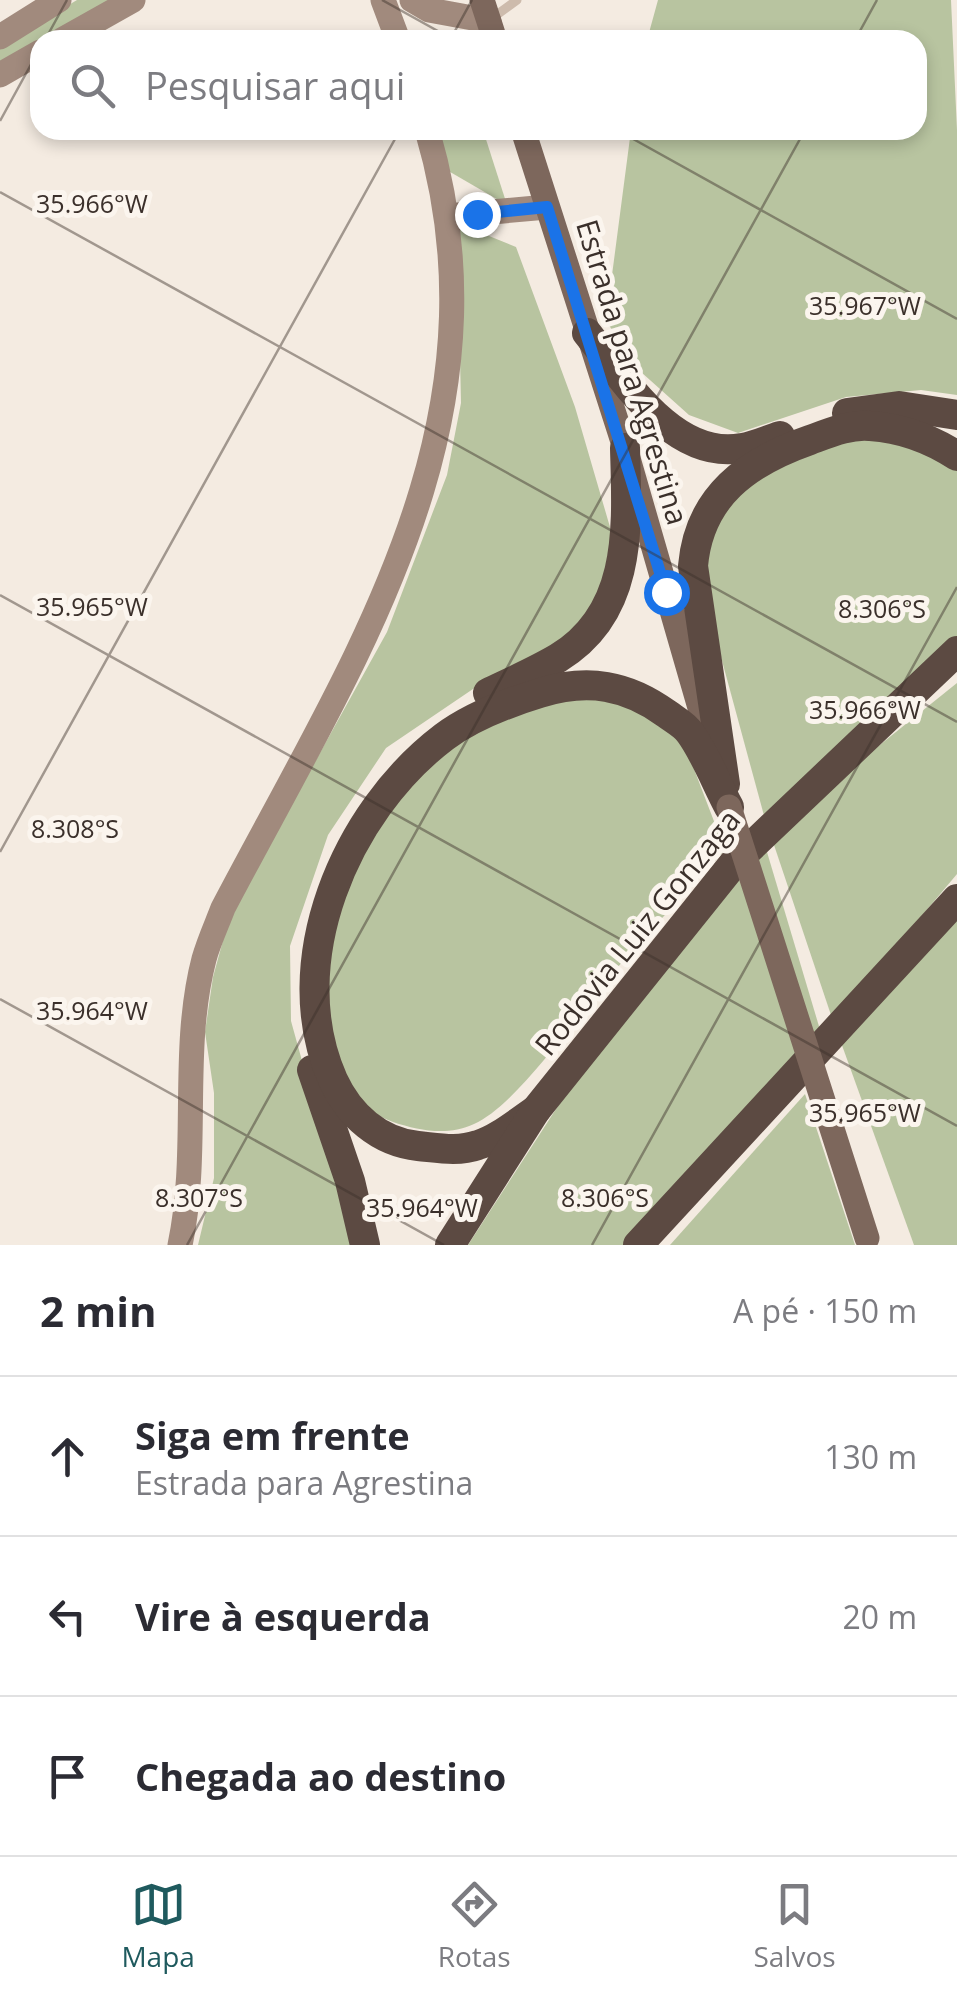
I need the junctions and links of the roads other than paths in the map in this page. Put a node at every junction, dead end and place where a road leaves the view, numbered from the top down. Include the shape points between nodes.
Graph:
1 (59, 0) edge
2 (133, 0) edge
3 (382, 0) edge
4 (412, 0) edge
5 (517, 0) edge
6 (488, 20) edge
7 (80, 30) edge
8 (394, 30) edge
9 (0, 37) edge
10 (30, 58) edge
11 (0, 75) edge
12 (428, 140) edge
13 (526, 140) edge
14 (547, 207) junction
15 (447, 216) junction
16 (587, 333) junction
17 (957, 415) edge
18 (624, 448) junction
19 (957, 456) edge
20 (957, 651) edge
21 (728, 807) junction
22 (957, 898) edge
23 (536, 1110) junction
24 (870, 1243) edge
25 (180, 1245) edge
26 (365, 1245) edge
27 (450, 1245) edge
28 (638, 1245) edge

1 - 9 street
2 - 7 street
3 - 8 street
4 - 6 street via 429,10
5 - 6 lane
10 - 11 street
12 - 15 street
13 - 14 main road, Estrada para Agrestina
14 - 15 street
14 - 16 main road, Estrada para Agrestina
15 - 25 street via 447,384 422,499 374,624 224,908 205,957
16 - 17 highway via 642,402 712,447 741,449 853,411 899,406
16 - 18 main road, Estrada para Agrestina
18 - 21 main road, Estrada para Agrestina
18 - 26 highway via 626,551 596,626 560,656 450,714 409,744 344,832 310,910 301,958 303,1032
19 - 21 highway via 934,441 892,429 842,429 775,452 710,503 693,566
20 - 23 highway, Rodovia Luiz Gonzaga via 734,863
21 - 23 highway via 689,730 639,694 594,682 521,699 444,737 373,816 331,897 314,964 320,1050 343,1101 377,1133 403,1145 458,1150 482,1144
21 - 24 main road, Estrada para Agrestina, bridge
22 - 28 highway
23 - 27 highway, Rodovia Luiz Gonzaga

